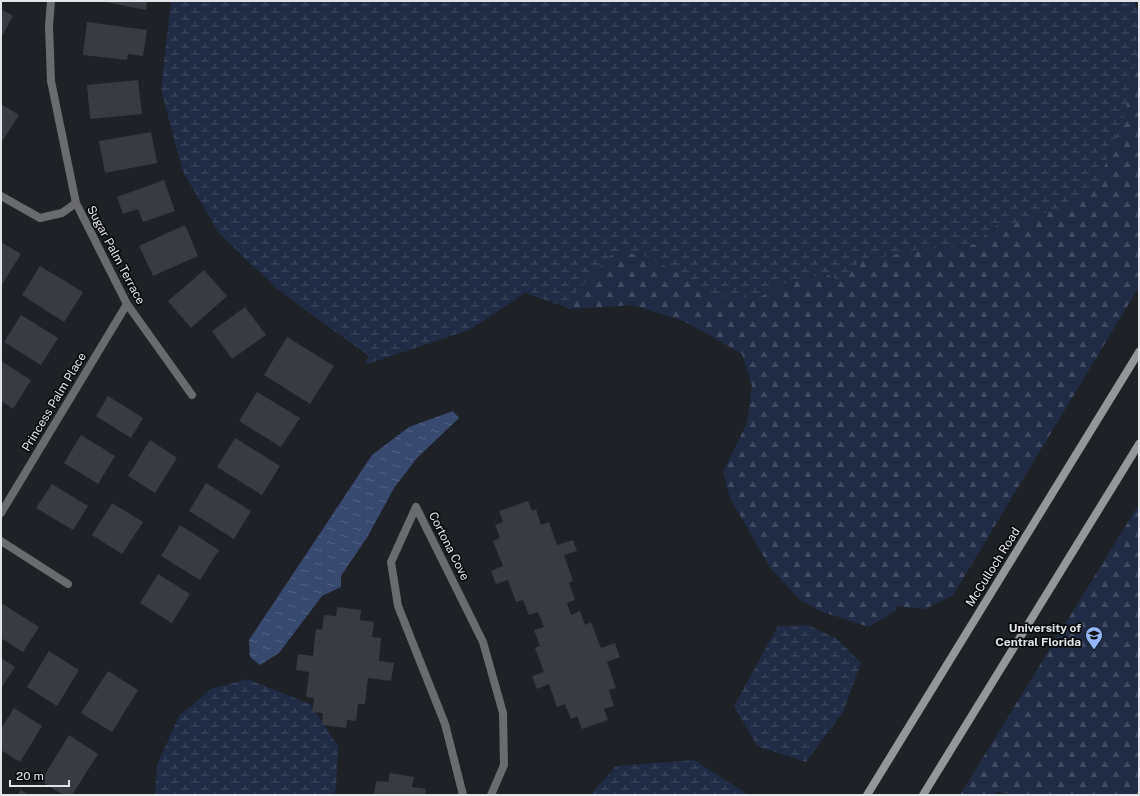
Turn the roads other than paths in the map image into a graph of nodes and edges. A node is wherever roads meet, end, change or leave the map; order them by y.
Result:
1 (51, 1) edge
2 (1, 196) edge
3 (76, 203) junction
4 (127, 304) junction
5 (1139, 352) edge
6 (192, 395) dead end
7 (1139, 444) edge
8 (1, 513) edge
9 (1, 541) edge
10 (68, 584) dead end
11 (463, 795) edge
12 (491, 795) edge
13 (867, 795) edge
14 (923, 795) edge

1 - 3 street, Sugar Palm Terrace
2 - 3 street, Sugar Palm Terrace
3 - 4 street, Sugar Palm Terrace
4 - 6 street, Sugar Palm Terrace
4 - 8 street, Princess Palm Place
5 - 13 main road, McCulloch Road
7 - 14 main road
9 - 10 street
11 - 12 street, Cortona Cove

